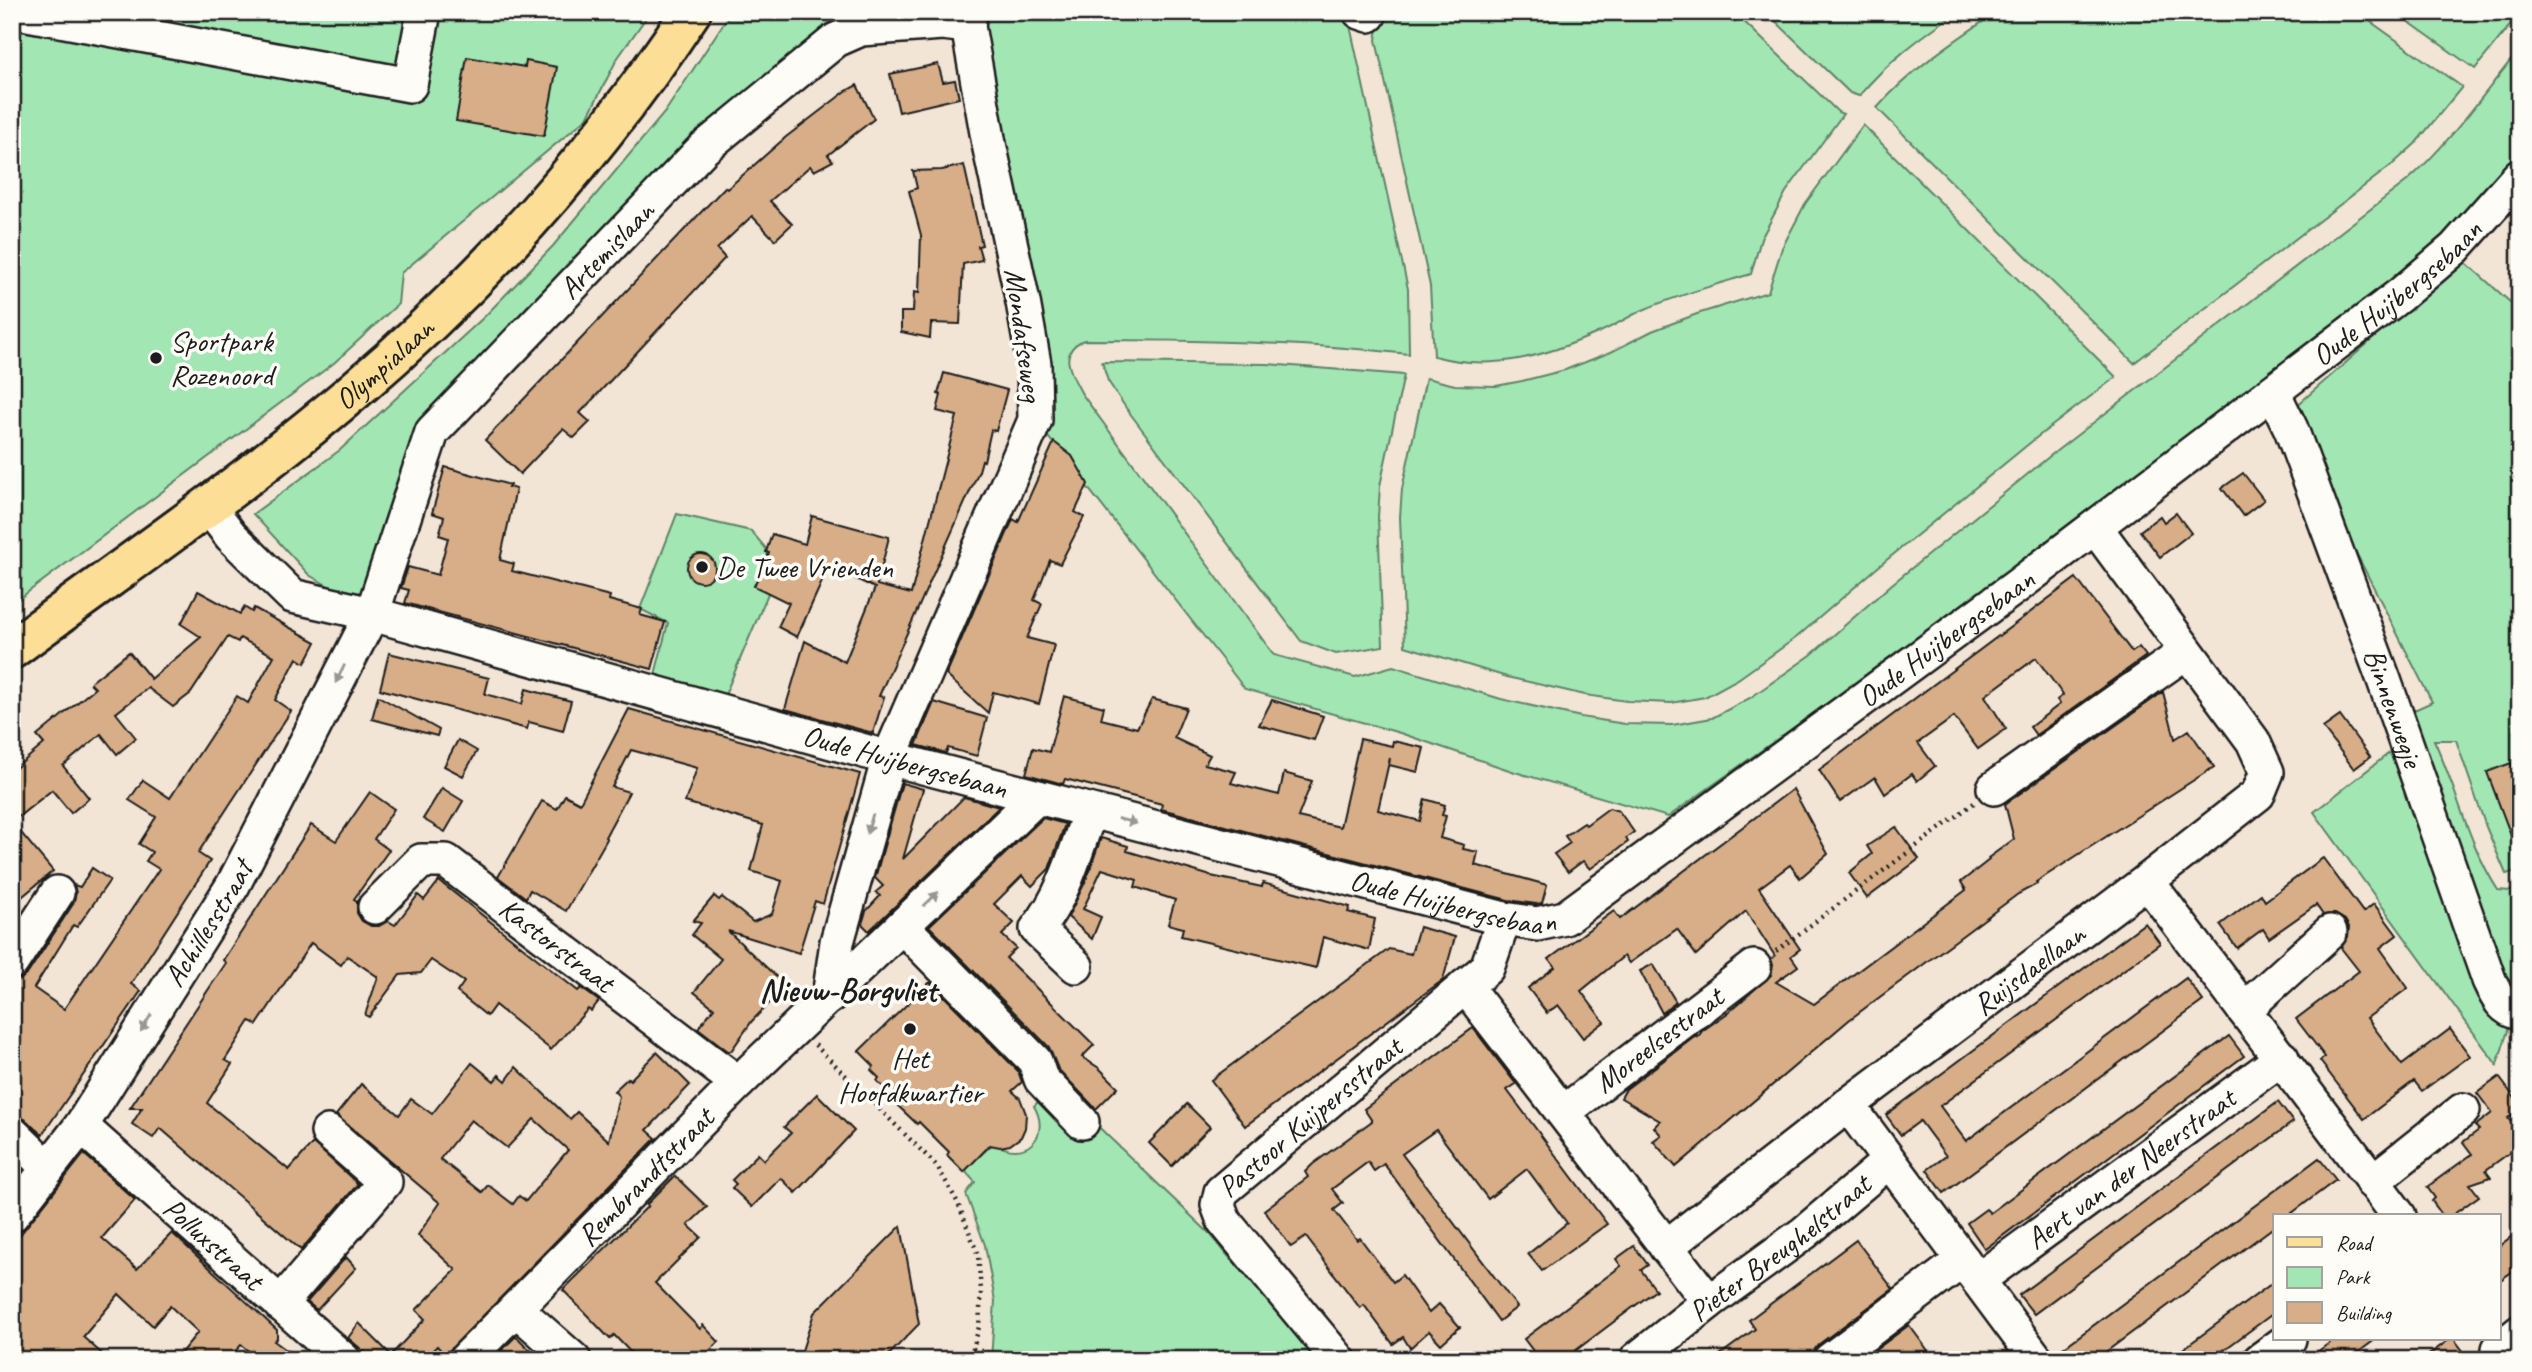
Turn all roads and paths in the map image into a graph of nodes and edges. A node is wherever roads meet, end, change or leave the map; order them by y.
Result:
1 (18, 12) edge
2 (424, 12) edge
3 (691, 12) edge
4 (969, 19) edge
5 (2520, 175) edge
6 (2273, 392) junction
7 (207, 505) junction
8 (2095, 527) junction
9 (372, 614) junction
10 (12, 649) edge
11 (2186, 652) junction
12 (889, 758) junction
13 (1994, 788) joint
14 (1037, 797) junction
15 (1090, 811) junction
16 (2147, 881) junction
17 (57, 893) dead end
18 (375, 907) dead end
19 (1504, 919) junction
20 (902, 926) junction
21 (2330, 932) dead end
22 (12, 962) edge
23 (1076, 966) dead end
24 (1754, 967) joint
25 (1465, 986) junction
26 (829, 997) junction
27 (2244, 1010) junction
28 (2520, 1013) edge
29 (797, 1027) junction
30 (2282, 1058) junction
31 (738, 1083) junction
32 (1848, 1105) junction
33 (2463, 1110) dead end
34 (1564, 1112) junction
35 (1082, 1122) dead end
36 (81, 1126) junction
37 (328, 1132) dead end
38 (12, 1133) edge
39 (1889, 1161) junction
40 (48, 1168) junction
41 (2372, 1182) junction
42 (2397, 1214) edge
43 (12, 1215) edge
44 (1665, 1247) junction
45 (1971, 1270) junction
46 (1709, 1302) junction
47 (280, 1304) junction
48 (516, 1309) junction
49 (2288, 1340) edge
50 (973, 1349) junction
51 (344, 1360) edge
52 (465, 1360) edge
53 (574, 1360) edge
54 (967, 1360) edge
55 (1015, 1360) edge
56 (1339, 1360) edge
57 (1636, 1360) edge
58 (1830, 1360) edge
59 (2037, 1360) edge
60 (2260, 1360) edge

1 - 2 street
3 - 7 main road, Olympialaan
4 - 9 street, Artemislaan
4 - 12 street, Mondafseweg
5 - 6 street, Oude Huijbergsebaan
6 - 8 street, Oude Huijbergsebaan
6 - 28 street, Binnenwegje
7 - 9 street, Oude Huijbergsebaan
7 - 10 main road, Olympialaan
8 - 11 street, Ruijsdaellaan
8 - 19 street, Oude Huijbergsebaan
9 - 12 street, Oude Huijbergsebaan
9 -> 36 street, Achillesstraat
11 - 13 street
11 - 16 street, Ruijsdaellaan
12 - 14 street, Oude Huijbergsebaan
12 -> 26 street
13 - 24 path
14 - 15 street, Oude Huijbergsebaan
20 -> 14 street, Rembrandtstraat
15 -> 19 street, Oude Huijbergsebaan
15 - 23 street
16 - 27 street
16 - 32 street, Ruijsdaellaan
17 - 22 street
18 - 31 street, Kastorstraat
19 - 25 street, Pastoor Kuijpersstraat
20 - 26 street, Rembrandtstraat
20 - 35 street
21 - 27 street
24 - 34 street, Moreelsestraat
25 - 34 street, Moreelsestraat
25 - 56 street, Pastoor Kuijpersstraat
26 - 29 street, Rembrandtstraat
27 - 30 street
29 - 31 street, Rembrandtstraat
29 - 50 path
30 - 41 street
30 - 45 street, Aert van der Neerstraat
31 - 48 street, Rembrandtstraat
32 - 39 street
32 - 44 street, Ruijsdaellaan
33 - 41 street
34 - 44 street, Moreelsestraat
36 - 40 street, Achillesstraat
36 - 47 street, Polluxstraat
37 - 47 street
38 - 40 street
39 - 45 street
39 - 46 street, Pieter Breughelstraat
40 - 43 street, Achillesstraat
41 - 42 street
44 - 46 street, Moreelsestraat
45 - 58 street, Aert van der Neerstraat
45 - 59 street
46 - 57 street, Pieter Breughelstraat
47 - 51 street, Polluxstraat
48 - 52 street, Rembrandtstraat
48 - 53 street
49 - 60 street
50 - 54 path
50 - 55 path

